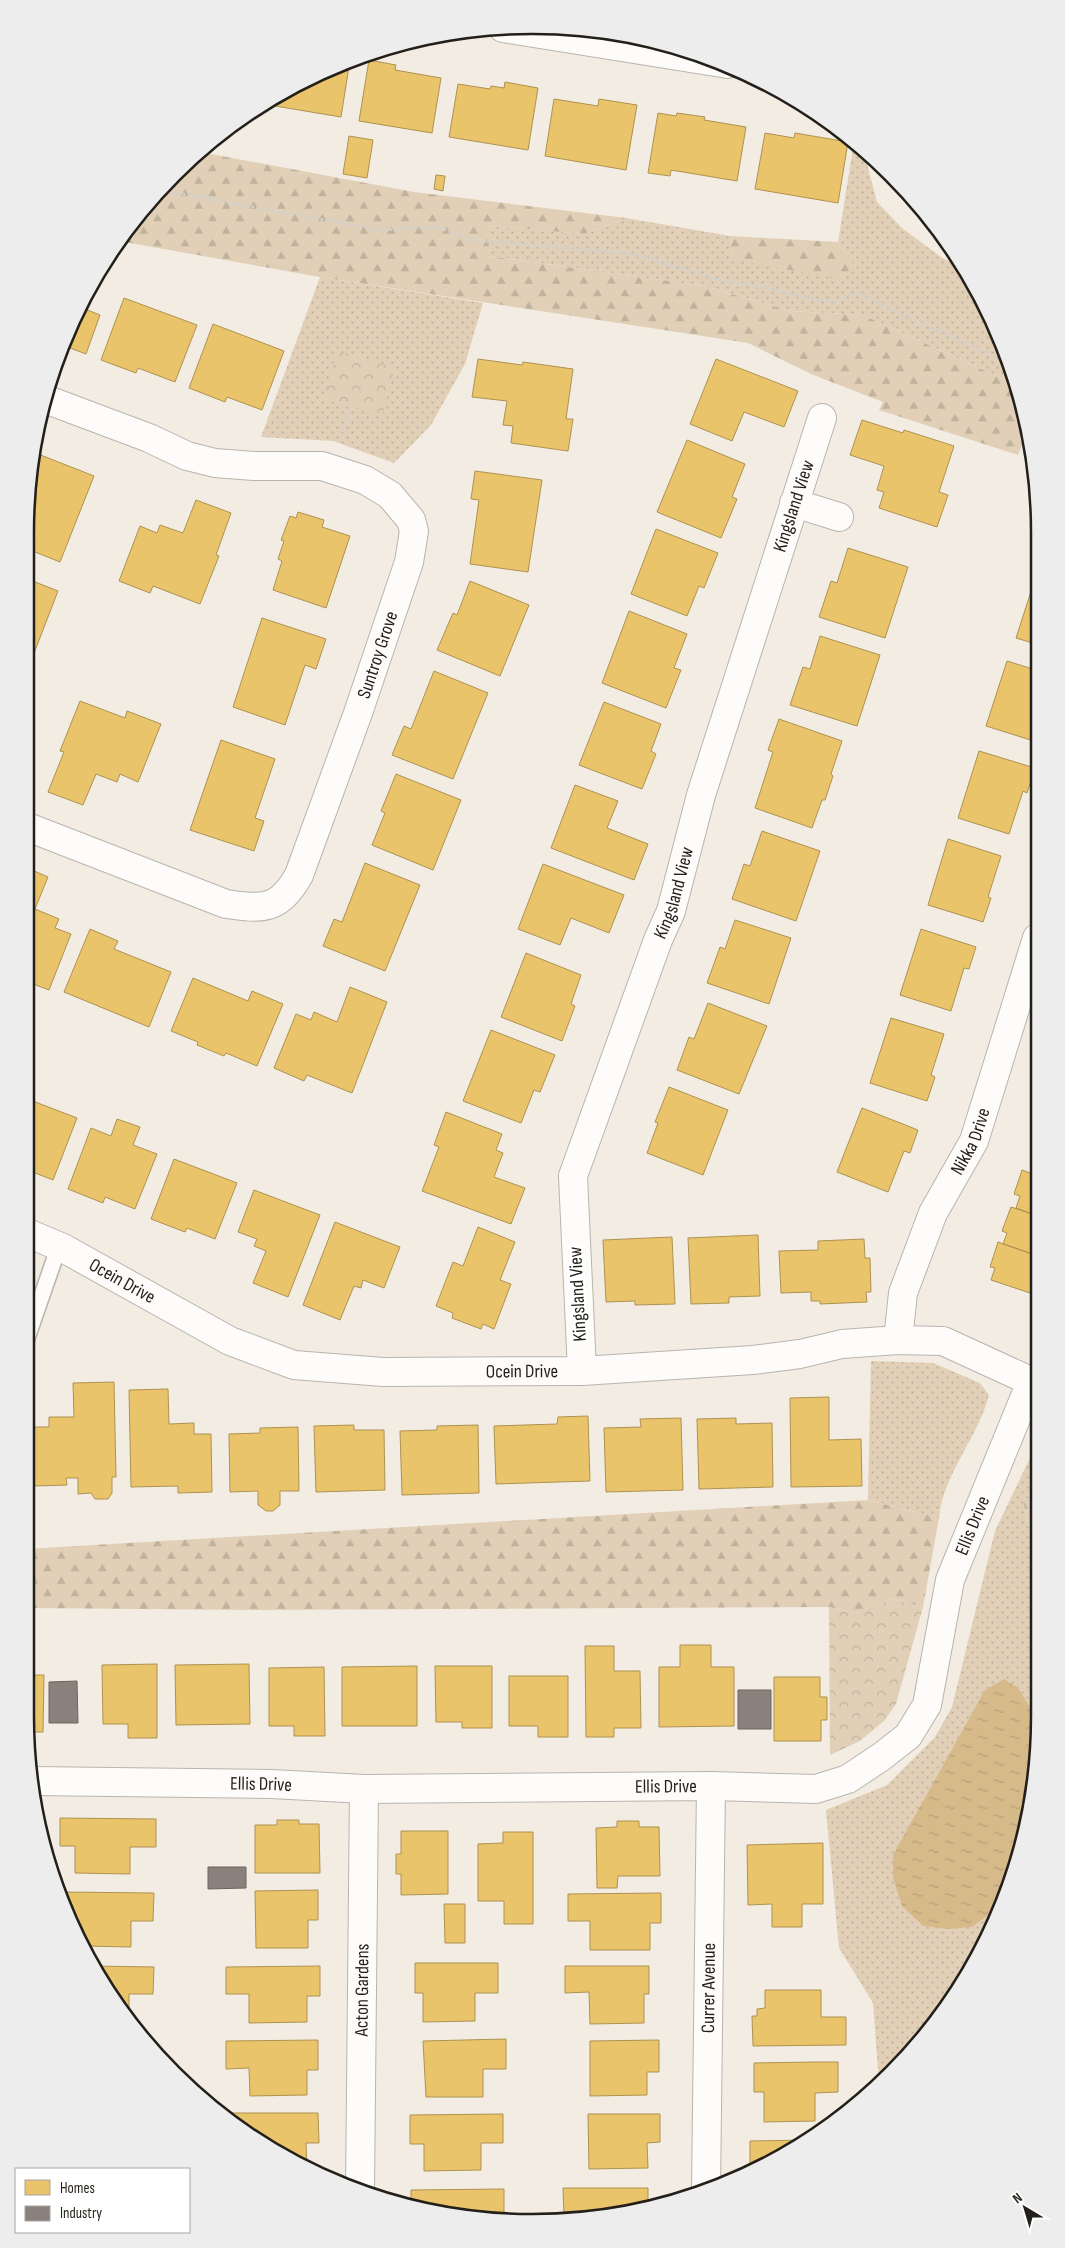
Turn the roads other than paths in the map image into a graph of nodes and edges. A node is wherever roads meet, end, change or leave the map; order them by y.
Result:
1 (542, 34) edge
2 (681, 56) edge
3 (51, 401) edge
4 (822, 418) dead end
5 (794, 504) junction
6 (839, 517) dead end
7 (34, 829) edge
8 (1031, 957) edge
9 (34, 1236) edge
10 (59, 1246) junction
11 (34, 1318) edge
12 (898, 1340) junction
13 (582, 1370) junction
14 (1031, 1382) edge
15 (1031, 1393) edge
16 (38, 1781) edge
17 (711, 1786) junction
18 (364, 1789) junction
19 (360, 2183) edge
20 (706, 2183) edge

1 - 2 street
3 - 7 street, Suntroy Grove
4 - 5 street, Kingsland View
5 - 6 street
5 - 13 street, Kingsland View
8 - 12 street, Nikka Drive
9 - 10 street, Ocein Drive
10 - 11 lane
10 - 13 street, Ocein Drive
12 - 13 street, Ocein Drive
12 - 14 street, Ocein Drive
15 - 17 street, Ellis Drive
16 - 18 street, Ellis Drive
17 - 18 street, Ellis Drive
17 - 20 street, Currer Avenue
18 - 19 street, Acton Gardens

